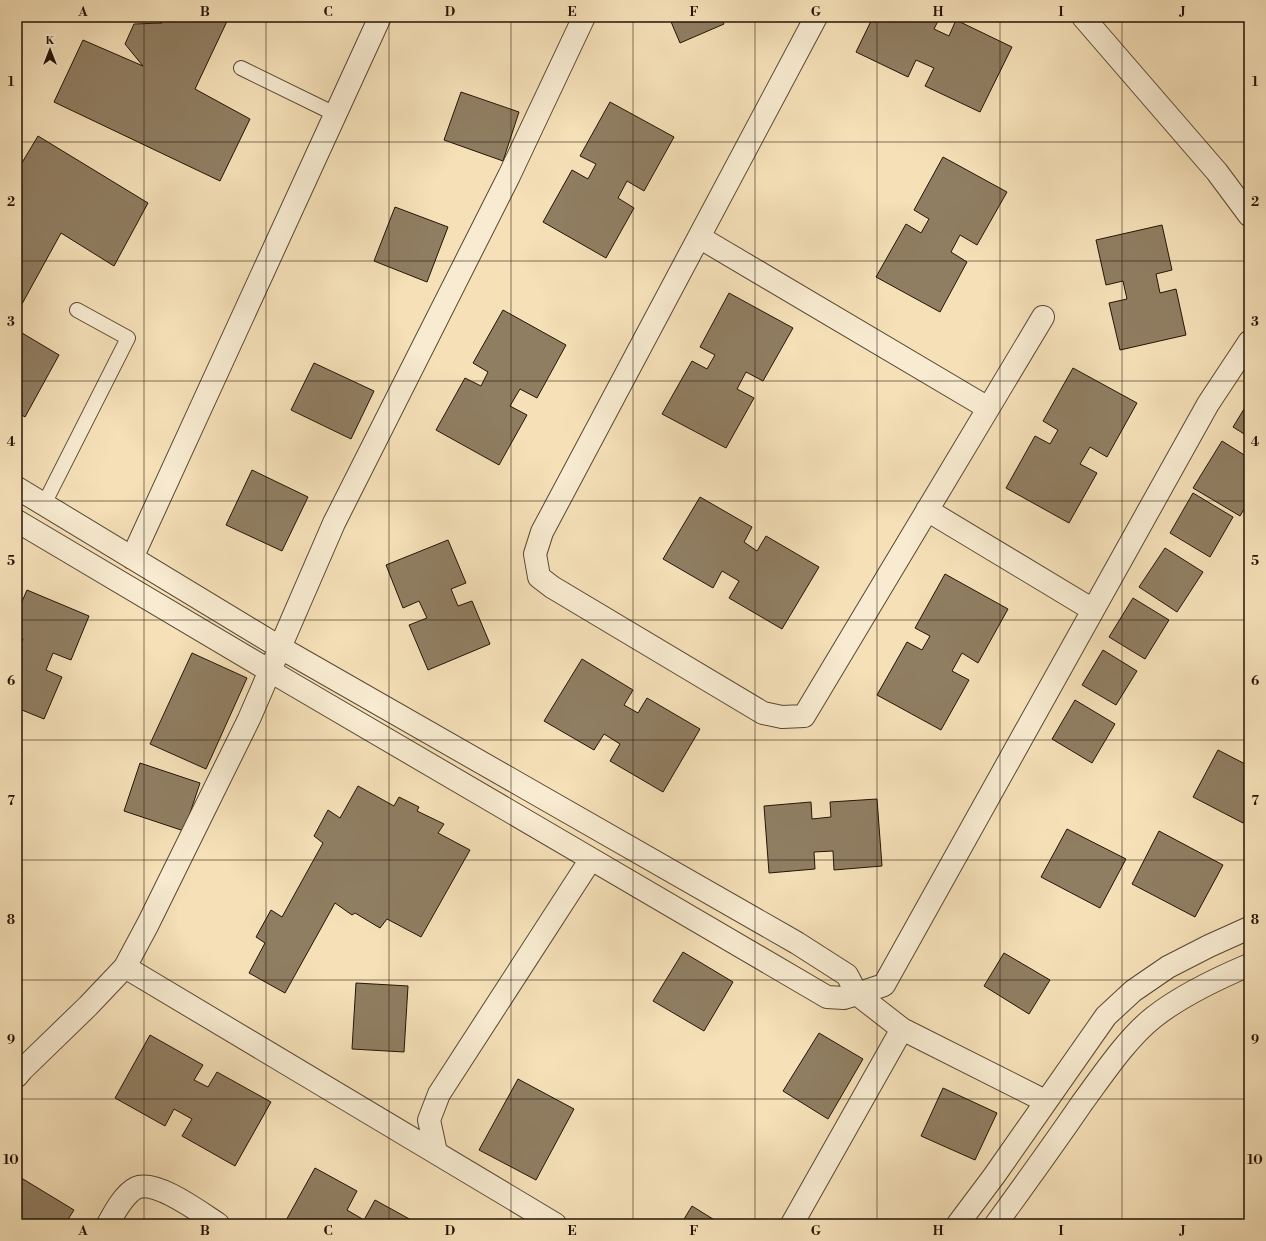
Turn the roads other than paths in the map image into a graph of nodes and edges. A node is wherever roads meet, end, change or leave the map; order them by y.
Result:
1 (380, 17) edge
2 (584, 17) edge
3 (816, 17) edge
4 (1083, 17) edge
5 (241, 68) dead end
6 (335, 114) junction
7 (1249, 215) edge
8 (699, 237) junction
9 (77, 310) dead end
10 (1043, 317) dead end
11 (1249, 342) edge
12 (988, 408) junction
13 (17, 488) edge
14 (44, 504) junction
15 (927, 510) junction
16 (17, 521) edge
17 (132, 558) junction
18 (1093, 610) junction
19 (281, 648) junction
20 (270, 671) junction
21 (591, 859) junction
22 (1249, 928) edge
23 (1249, 965) edge
24 (125, 967) junction
25 (857, 994) junction
26 (902, 1029) junction
27 (17, 1076) edge
28 (1045, 1102) junction
29 (436, 1152) junction
30 (108, 1224) edge
31 (218, 1224) edge
32 (555, 1224) edge
33 (792, 1224) edge
34 (958, 1224) edge
35 (996, 1224) edge

1 - 6 street
2 - 19 street
3 - 8 street
4 - 7 street
5 - 6 lane
6 - 17 street
8 - 12 street
8 - 15 street
9 - 14 lane
10 - 12 street
11 - 18 street
12 - 15 street
13 - 14 street
14 - 17 street
15 - 18 street
16 - 20 street
17 - 19 street
18 - 25 street
19 - 20 street
19 - 25 street
20 - 21 street
20 - 24 street
21 - 25 street
21 - 29 street
22 - 28 street
23 - 35 street
24 - 27 street
24 - 29 street
25 - 26 street
26 - 28 street
26 - 33 street
28 - 34 street
29 - 32 street
30 - 31 street

